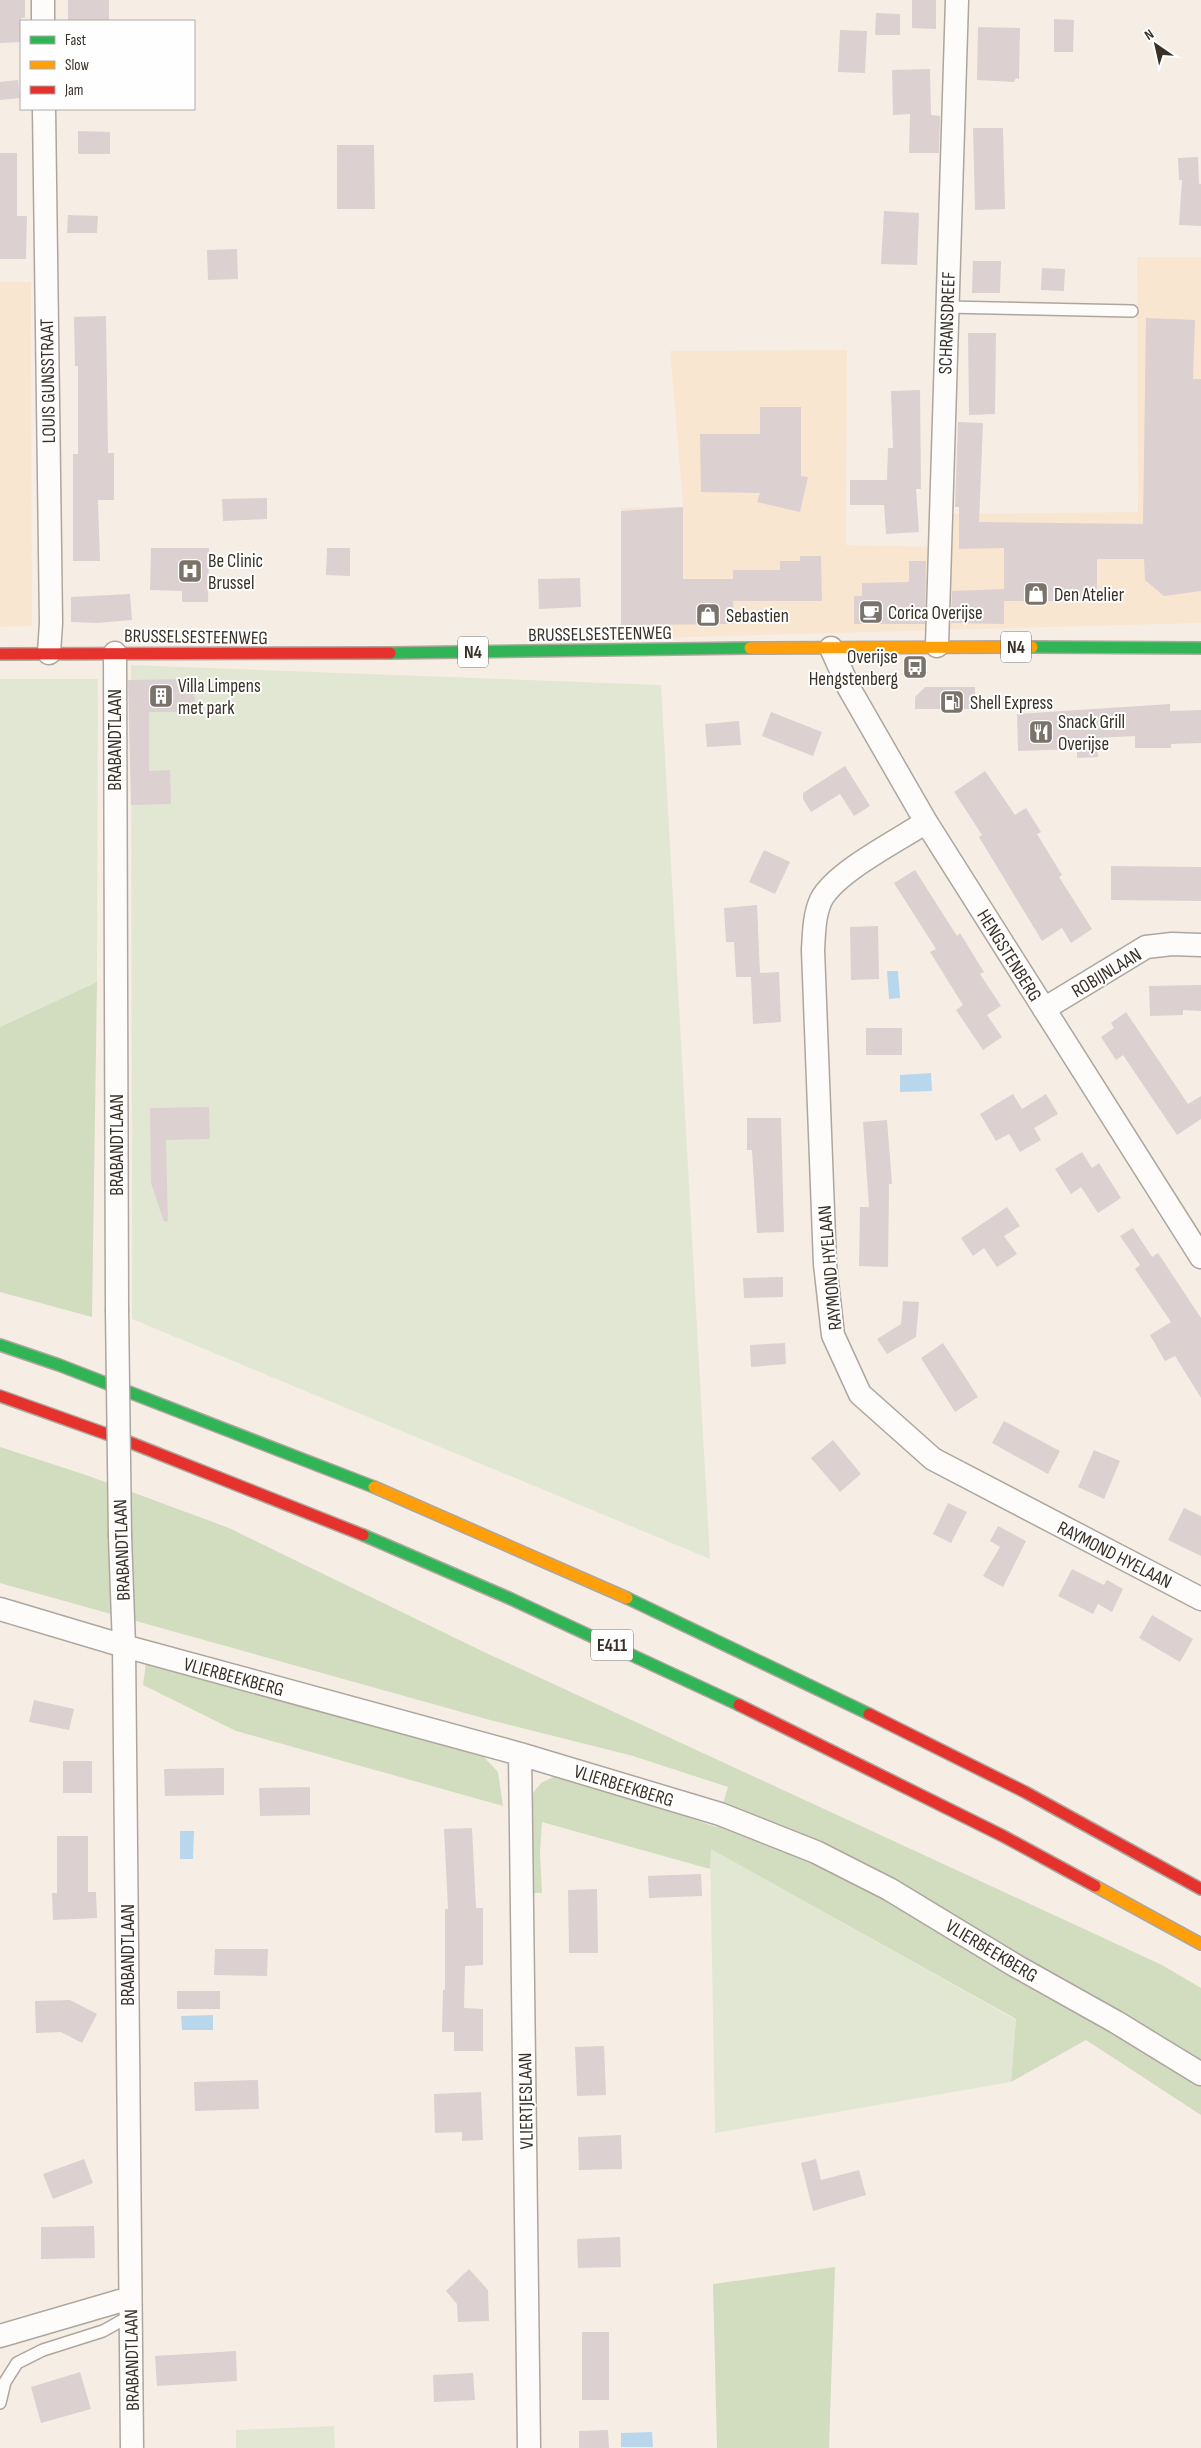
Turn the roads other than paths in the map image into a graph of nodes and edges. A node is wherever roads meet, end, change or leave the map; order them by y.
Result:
1 (43, 0) edge
2 (956, 0) edge
3 (43, 20) edge
4 (44, 110) edge
5 (946, 307) junction
6 (1132, 311) dead end
7 (937, 646) junction
8 (831, 648) junction
9 (1201, 648) edge
10 (49, 653) junction
11 (115, 653) junction
12 (0, 654) edge
13 (926, 822) junction
14 (1201, 945) edge
15 (1044, 1009) junction
16 (1201, 1257) edge
17 (0, 1346) edge
18 (0, 1396) edge
19 (1201, 1599) edge
20 (0, 1608) edge
21 (124, 1646) junction
22 (520, 1754) junction
23 (1201, 1890) edge
24 (1201, 1944) edge
25 (1201, 2074) edge
26 (130, 2307) junction
27 (0, 2336) edge
28 (0, 2402) edge
29 (132, 2448) edge
30 (529, 2448) edge

1 - 3 street
2 - 5 street, SCHRANSDREEF
4 - 10 street, LOUIS GUNSSTRAAT
5 - 6 lane
5 - 7 street, SCHRANSDREEF
7 - 8 main road, BRUSSELSESTEENWEG / N4
7 - 9 main road, BRUSSELSESTEENWEG / N4
8 - 11 main road, BRUSSELSESTEENWEG / N4
8 - 13 street, HENGSTENBERG
10 - 11 main road, BRUSSELSESTEENWEG / N4
10 - 12 main road, BRUSSELSESTEENWEG / N4
11 - 21 street, BRABANDTLAAN, bridge
13 - 15 street, HENGSTENBERG
13 - 19 street, RAYMOND HYELAAN
14 - 15 street, ROBIJNLAAN
15 - 16 street, HENGSTENBERG
17 - 23 main road, E411
18 - 24 main road, E411
20 - 21 street, VLIERBEEKBERG
21 - 22 street, VLIERBEEKBERG
21 - 26 street, BRABANDTLAAN
22 - 25 street, VLIERBEEKBERG
22 - 30 street, VLIERTJESLAAN
26 - 27 street
26 - 28 lane
26 - 29 street, BRABANDTLAAN

